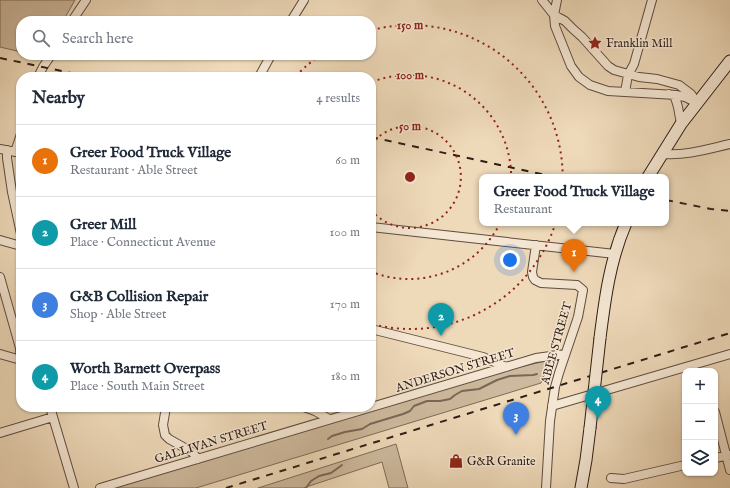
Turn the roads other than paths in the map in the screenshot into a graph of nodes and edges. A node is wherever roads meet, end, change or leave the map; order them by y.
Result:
1 (86, 0) edge
2 (304, 0) edge
3 (542, 0) edge
4 (557, 0) edge
5 (652, 0) edge
6 (554, 15) junction
7 (75, 16) edge
8 (294, 16) edge
9 (48, 60) edge
10 (269, 60) edge
11 (730, 61) edge
12 (40, 72) edge
13 (262, 72) edge
14 (628, 74) junction
15 (625, 92) junction
16 (669, 94) junction
17 (697, 103) junction
18 (681, 124) junction
19 (730, 144) edge
20 (3, 149) edge
21 (16, 152) edge
22 (663, 154) junction
23 (650, 174) edge
24 (16, 211) edge
25 (625, 226) edge
26 (376, 228) edge
27 (0, 242) edge
28 (16, 244) edge
29 (536, 245) junction
30 (615, 254) junction
31 (0, 277) edge
32 (16, 330) edge
33 (376, 330) edge
34 (0, 354) edge
35 (565, 354) junction
36 (730, 354) edge
37 (16, 359) edge
38 (702, 362) junction
39 (506, 367) junction
40 (703, 368) edge
41 (376, 405) edge
42 (552, 406) junction
43 (52, 412) edge
44 (165, 412) edge
45 (317, 412) edge
46 (353, 412) edge
47 (53, 417) junction
48 (329, 419) junction
49 (718, 422) edge
50 (0, 433) edge
51 (728, 455) edge
52 (718, 457) edge
53 (198, 459) junction
54 (682, 466) edge
55 (730, 470) edge
56 (611, 478) dead end
57 (74, 488) edge
58 (100, 488) edge
59 (546, 488) edge
60 (580, 488) edge

1 - 7 street
2 - 8 street
3 - 6 street
4 - 6 street
5 - 14 street
6 - 14 street
6 - 15 street
9 - 12 street
10 - 13 street
11 - 17 main road
14 - 15 street
14 - 17 street
15 - 16 street
16 - 17 street
16 - 18 street
17 - 18 main road
18 - 22 main road
19 - 22 street
20 - 21 street
20 - 24 street
22 - 23 main road
25 - 30 main road
26 - 29 street
27 - 28 street
29 - 30 street
29 - 35 street, ABLE STREET
30 - 60 main road, bridge
31 - 32 street
33 - 39 street
34 - 37 street
35 - 39 street, ANDERSON STREET
35 - 42 street, ABLE STREET
36 - 38 street
38 - 40 street
38 - 42 street
39 - 41 street, ANDERSON STREET
42 - 59 street, ABLE STREET
43 - 47 street
44 - 53 street
45 - 48 street
46 - 48 street, ANDERSON STREET
47 - 50 street
47 - 57 street
48 - 53 street, GALLIVAN STREET
49 - 51 street
51 - 52 street
51 - 55 street
53 - 58 street, GALLIVAN STREET
54 - 56 street

